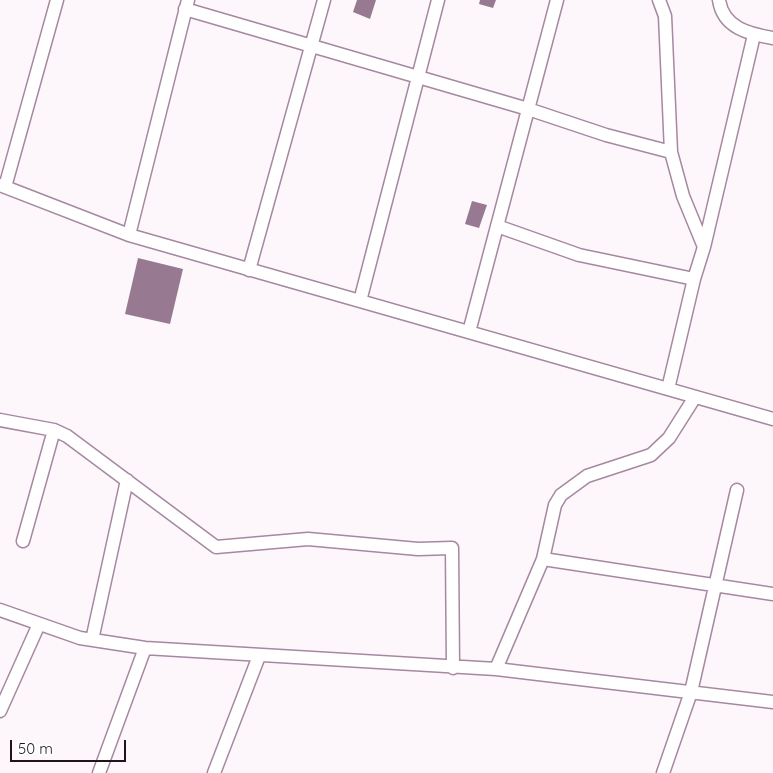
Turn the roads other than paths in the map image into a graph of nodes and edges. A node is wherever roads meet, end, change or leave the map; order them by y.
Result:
1 (57, 0) edge
2 (324, 0) edge
3 (438, 0) edge
4 (557, 0) edge
5 (659, 0) edge
6 (719, 0) edge
7 (186, 4) edge
8 (754, 35) junction
9 (773, 38) edge
10 (311, 45) junction
11 (418, 77) junction
12 (528, 109) junction
13 (671, 152) junction
14 (3, 186) edge
15 (497, 226) junction
16 (129, 235) junction
17 (704, 247) junction
18 (249, 270) junction
19 (694, 279) junction
20 (360, 301) junction
21 (469, 332) junction
22 (668, 389) junction
23 (695, 397) junction
24 (773, 419) edge
25 (0, 420) edge
26 (54, 430) junction
27 (126, 480) junction
28 (737, 490) dead end
29 (23, 541) dead end
30 (543, 559) junction
31 (715, 585) junction
32 (773, 594) edge
33 (0, 610) edge
34 (39, 624) junction
35 (92, 640) junction
36 (145, 648) junction
37 (259, 656) junction
38 (453, 668) junction
39 (496, 669) junction
40 (691, 692) junction
41 (773, 702) edge
42 (0, 711) edge
43 (99, 773) edge
44 (214, 773) edge
45 (663, 773) edge

1 - 14 street
2 - 10 street
3 - 11 street
4 - 12 street
5 - 13 street
6 - 8 street
7 - 10 street
7 - 16 street
8 - 9 street
8 - 17 street
10 - 11 street
10 - 18 street
11 - 12 street
11 - 20 street
12 - 13 street
12 - 15 street
13 - 17 street
14 - 16 street
15 - 19 street
15 - 21 street
16 - 18 street
17 - 19 street
18 - 20 street
19 - 22 street
20 - 21 street
21 - 22 street
22 - 23 street
23 - 24 street
23 - 30 street
25 - 26 street
26 - 27 street
26 - 29 street
27 - 35 street
27 - 38 street
28 - 31 street
30 - 31 street
30 - 39 street
31 - 32 street
31 - 40 street
33 - 34 street
34 - 35 street
34 - 42 street
35 - 36 street
36 - 37 street
36 - 43 street
37 - 38 street
37 - 44 street
38 - 39 street
39 - 40 street
40 - 41 street
40 - 45 street

